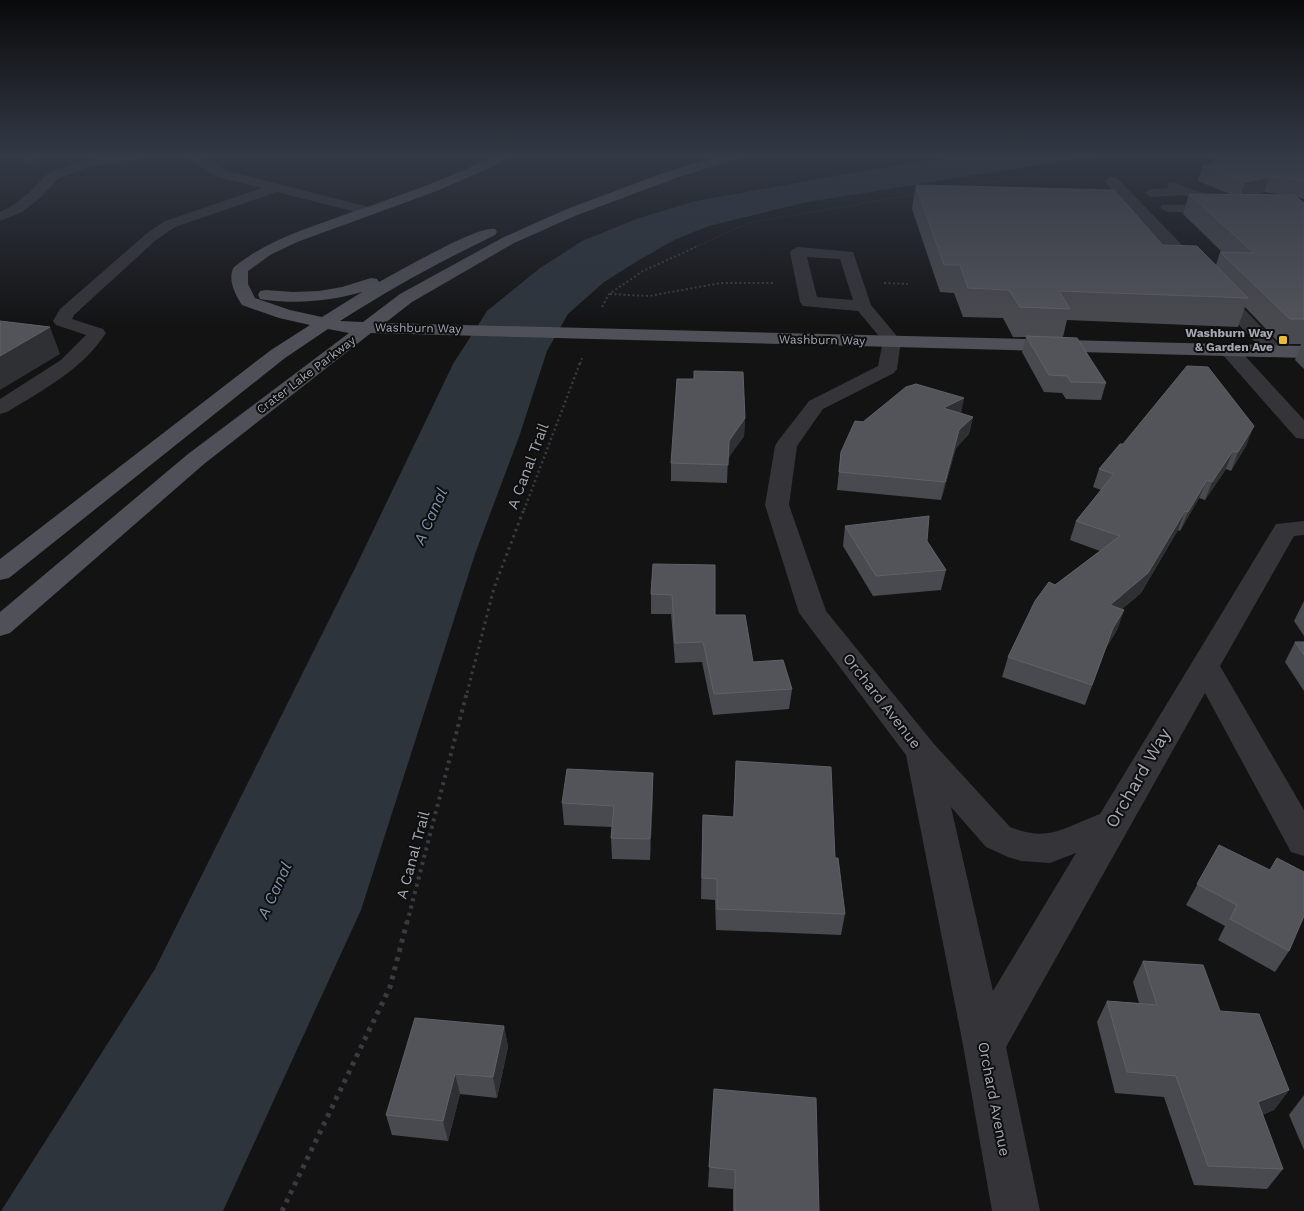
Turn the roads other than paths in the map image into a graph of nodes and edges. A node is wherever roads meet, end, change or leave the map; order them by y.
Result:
1 (12, 212) edge
2 (207, 212) edge
3 (367, 212) edge
4 (535, 212) edge
5 (573, 212) edge
6 (1141, 212) edge
7 (0, 217) edge
8 (464, 244) junction
9 (243, 290) junction
10 (863, 306) junction
11 (333, 325) junction
12 (368, 327) junction
13 (892, 341) junction
14 (1229, 350) junction
15 (1274, 351) junction
16 (1304, 352) edge
17 (0, 408) edge
18 (1304, 433) edge
19 (1304, 528) edge
20 (0, 572) edge
21 (0, 627) edge
22 (1205, 665) junction
23 (922, 752) junction
24 (1112, 824) junction
25 (1304, 842) edge
26 (984, 1045) junction
27 (1016, 1211) edge

1 - 7 street
2 - 17 street
3 - 9 main road
4 - 8 main road, Crater Lake Parkway
5 - 12 main road, Crater Lake Parkway
6 - 15 street
8 - 9 main road
8 - 11 main road, Crater Lake Parkway
9 - 11 main road, Washburn Way
10 - 10 street
10 - 13 street
11 - 12 main road, Washburn Way
11 - 20 main road, Crater Lake Parkway
12 - 13 main road, Washburn Way
12 - 21 main road, Crater Lake Parkway
13 - 14 main road, Washburn Way
13 - 23 street, Orchard Avenue
14 - 15 main road, Washburn Way
14 - 18 street
15 - 16 main road, Washburn Way
19 - 22 street, Orchard Way
22 - 24 street, Orchard Way
22 - 25 street
23 - 24 street
23 - 26 street, Orchard Avenue
24 - 26 street, Orchard Way
26 - 27 street, Orchard Avenue

